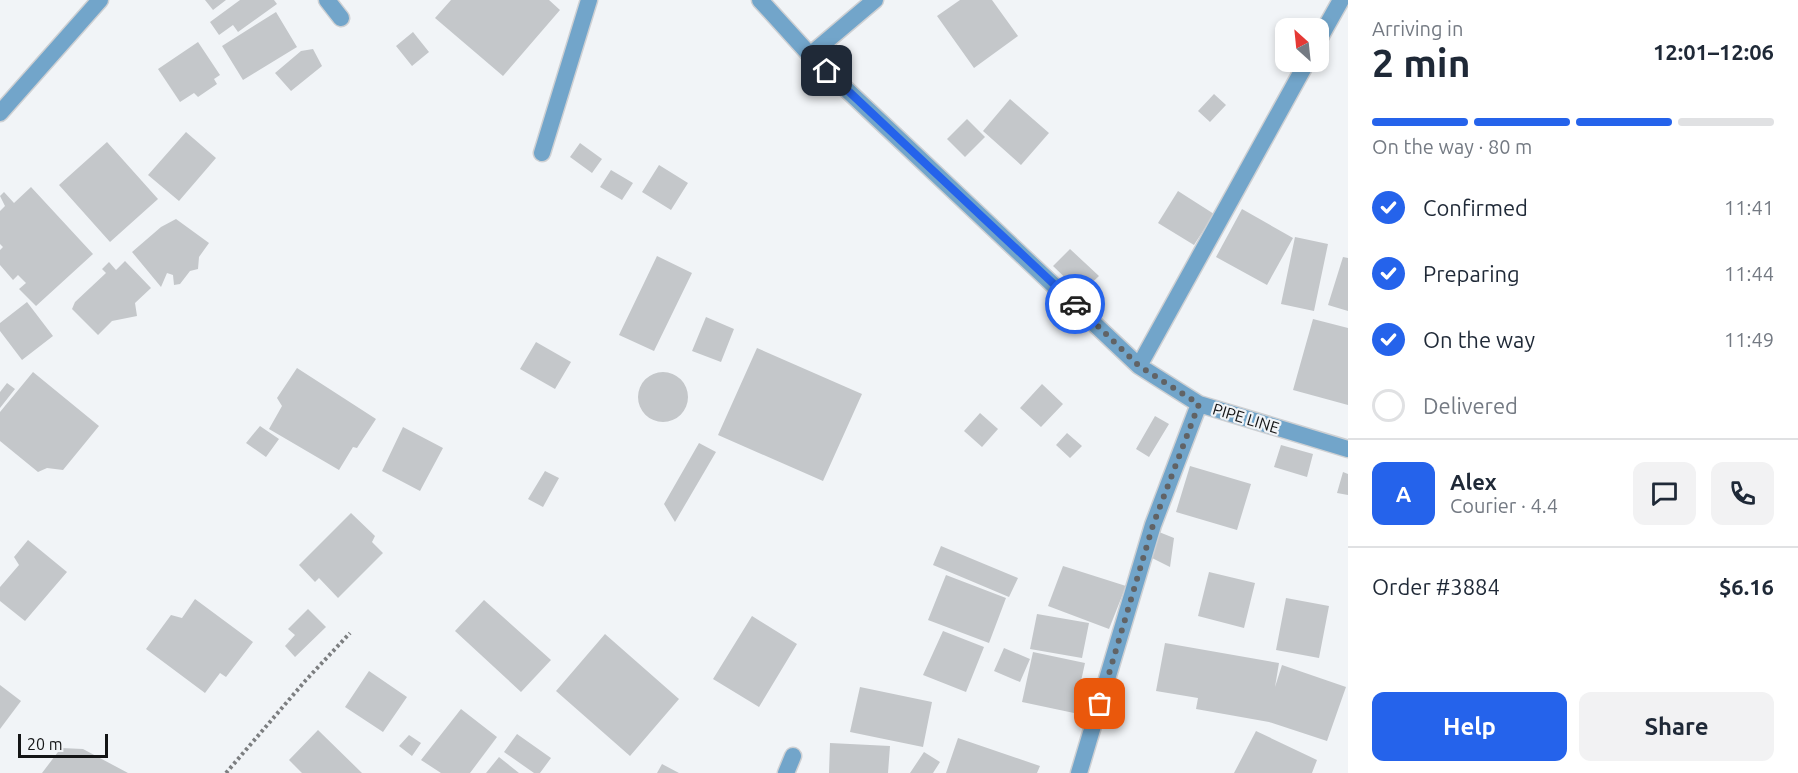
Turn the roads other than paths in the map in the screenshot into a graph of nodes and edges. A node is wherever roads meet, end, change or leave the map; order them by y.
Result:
1 (100, 0) edge
2 (327, 0) edge
3 (589, 0) edge
4 (760, 0) edge
5 (875, 0) edge
6 (1341, 0) edge
7 (341, 18) dead end
8 (1329, 21) edge
9 (810, 55) junction
10 (1301, 72) edge
11 (0, 113) edge
12 (542, 153) dead end
13 (1139, 366) junction
14 (1199, 404) junction
15 (1348, 449) edge
16 (793, 756) dead end
17 (786, 773) edge
18 (1079, 773) edge

1 - 11 street
2 - 7 street
3 - 12 street
4 - 9 street, PIPE LINE
5 - 9 street
6 - 8 street
9 - 13 street, PIPE LINE
10 - 13 street
13 - 14 street, PIPE LINE
14 - 15 street, PIPE LINE
14 - 18 street
16 - 17 street

